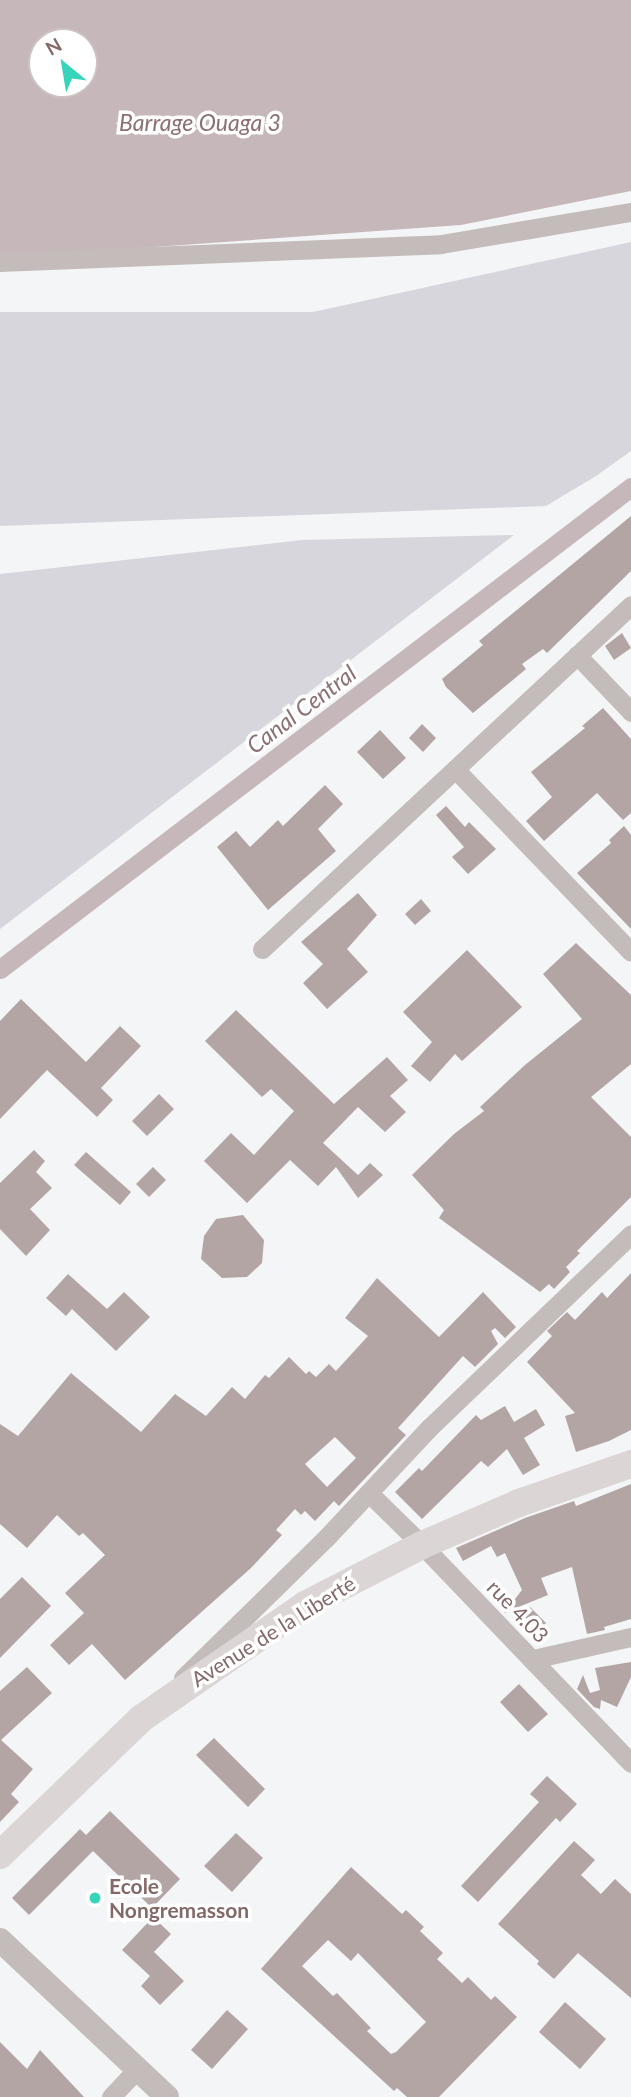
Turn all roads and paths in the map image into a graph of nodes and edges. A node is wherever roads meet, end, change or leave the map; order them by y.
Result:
1 (631, 212) edge
2 (0, 262) edge
3 (631, 605) edge
4 (577, 654) junction
5 (631, 712) edge
6 (456, 770) junction
7 (262, 948) dead end
8 (631, 952) edge
9 (631, 1234) edge
10 (631, 1464) edge
11 (369, 1493) junction
12 (422, 1545) junction
13 (631, 1637) edge
14 (533, 1659) junction
15 (142, 1718) junction
16 (631, 1763) edge
17 (0, 1855) edge
18 (0, 1940) edge
19 (137, 2069) junction
20 (111, 2097) edge
21 (167, 2097) edge

1 - 2 street
3 - 4 street
4 - 5 street
4 - 6 street
6 - 7 street
6 - 8 street
9 - 11 street
10 - 12 main road, Avenue de la Liberté
11 - 12 street, rue 4.03
11 - 15 street
12 - 14 street, rue 4.03
12 - 15 main road, Avenue de la Liberté
13 - 14 street
14 - 16 street, rue 4.03
15 - 17 main road, Avenue de la Liberté
18 - 19 street
19 - 20 street
19 - 21 street

